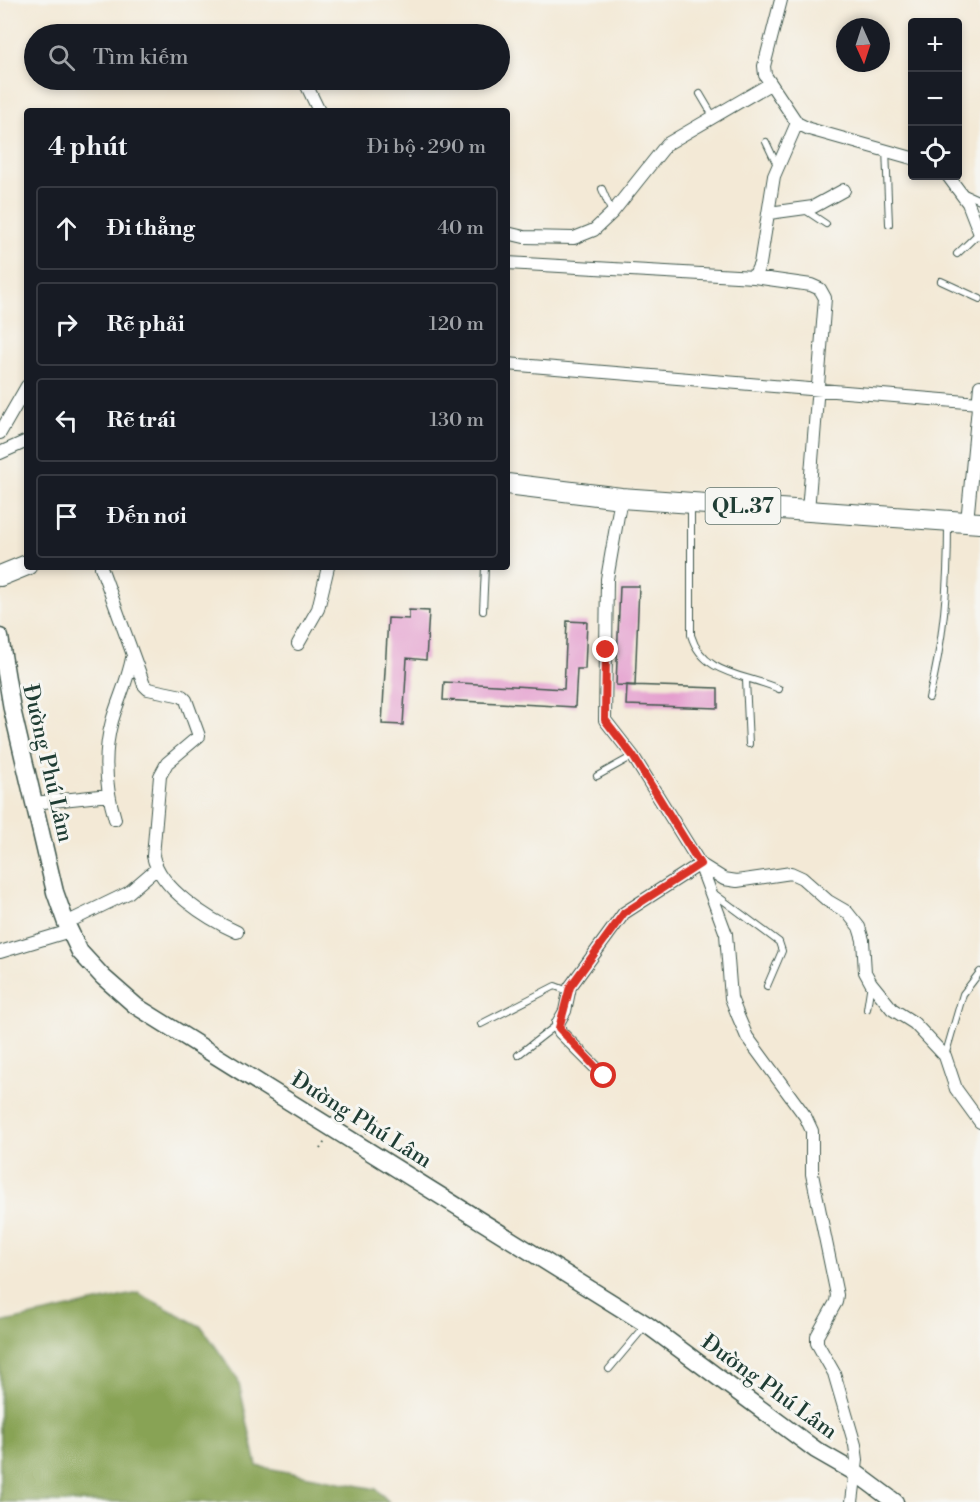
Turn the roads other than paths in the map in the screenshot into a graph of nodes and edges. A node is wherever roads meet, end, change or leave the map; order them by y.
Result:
1 (781, 0) edge
2 (770, 84) junction
3 (309, 90) edge
4 (700, 94) dead end
5 (318, 108) edge
6 (713, 116) junction
7 (797, 123) junction
8 (766, 142) dead end
9 (886, 148) junction
10 (908, 156) edge
11 (777, 165) junction
12 (952, 180) edge
13 (602, 189) dead end
14 (843, 190) dead end
15 (962, 192) junction
16 (980, 200) edge
17 (804, 209) junction
18 (612, 213) junction
19 (770, 213) junction
20 (826, 224) dead end
21 (889, 224) dead end
22 (510, 234) edge
23 (980, 234) edge
24 (957, 254) dead end
25 (510, 263) edge
26 (754, 277) junction
27 (941, 281) dead end
28 (980, 299) edge
29 (510, 364) edge
30 (980, 386) edge
31 (816, 388) junction
32 (24, 391) edge
33 (979, 403) edge
34 (0, 433) edge
35 (24, 442) edge
36 (0, 453) edge
37 (510, 484) edge
38 (621, 498) junction
39 (691, 502) junction
40 (808, 511) junction
41 (965, 522) edge
42 (24, 566) edge
43 (102, 570) edge
44 (327, 570) edge
45 (485, 570) edge
46 (0, 576) edge
47 (483, 611) dead end
48 (0, 637) edge
49 (298, 644) dead end
50 (133, 657) junction
51 (746, 680) junction
52 (779, 689) dead end
53 (929, 698) dead end
54 (749, 744) dead end
55 (633, 756) junction
56 (597, 776) dead end
57 (109, 795) junction
58 (34, 804) junction
59 (115, 819) dead end
60 (700, 864) junction
61 (156, 869) junction
62 (709, 890) junction
63 (68, 927) junction
64 (237, 932) dead end
65 (0, 952) edge
66 (980, 972) edge
67 (871, 983) junction
68 (767, 986) dead end
69 (568, 992) junction
70 (867, 1009) dead end
71 (558, 1023) junction
72 (482, 1024) dead end
73 (518, 1055) dead end
74 (945, 1056) junction
75 (604, 1076) dead end
76 (980, 1122) edge
77 (646, 1324) junction
78 (609, 1369) dead end
79 (856, 1473) junction
80 (852, 1502) edge
81 (895, 1502) edge

1 - 2 street
2 - 6 street
2 - 7 street
3 - 5 street
4 - 6 lane
6 - 18 street
7 - 9 street
7 - 11 street
8 - 11 lane
9 - 10 street
9 - 21 lane
11 - 19 street
12 - 15 street
13 - 18 lane
14 - 17 street
15 - 16 lane
15 - 23 street
17 - 19 street
17 - 20 lane
18 - 22 street
19 - 26 street
23 - 24 lane
25 - 26 street
26 - 31 street
27 - 28 lane
29 - 31 street
30 - 33 street
31 - 33 street
31 - 40 street
32 - 34 street
33 - 41 street
35 - 36 street
37 - 38 highway, QL.37
38 - 39 highway, QL.37
38 - 55 street
39 - 40 highway, QL.37
39 - 51 lane
40 - 41 highway, QL.37
41 - 53 lane
42 - 46 highway
43 - 50 street
44 - 49 street
45 - 47 lane
48 - 58 main road, Đường Phú Lâm
50 - 57 street
50 - 61 street
51 - 52 lane
51 - 54 lane
55 - 56 lane
55 - 60 street
57 - 58 street
57 - 59 street
58 - 63 main road, Đường Phú Lâm
60 - 62 street
60 - 67 street
60 - 69 street
61 - 63 street
61 - 64 street
62 - 68 lane
62 - 79 street
63 - 65 street
63 - 77 main road, Đường Phú Lâm
66 - 74 lane
67 - 70 lane
67 - 74 street
69 - 71 street
69 - 72 lane
71 - 73 lane
71 - 75 street
74 - 76 street
77 - 78 lane
77 - 79 main road, Đường Phú Lâm
79 - 80 street
79 - 81 main road, Đường Phú Lâm

